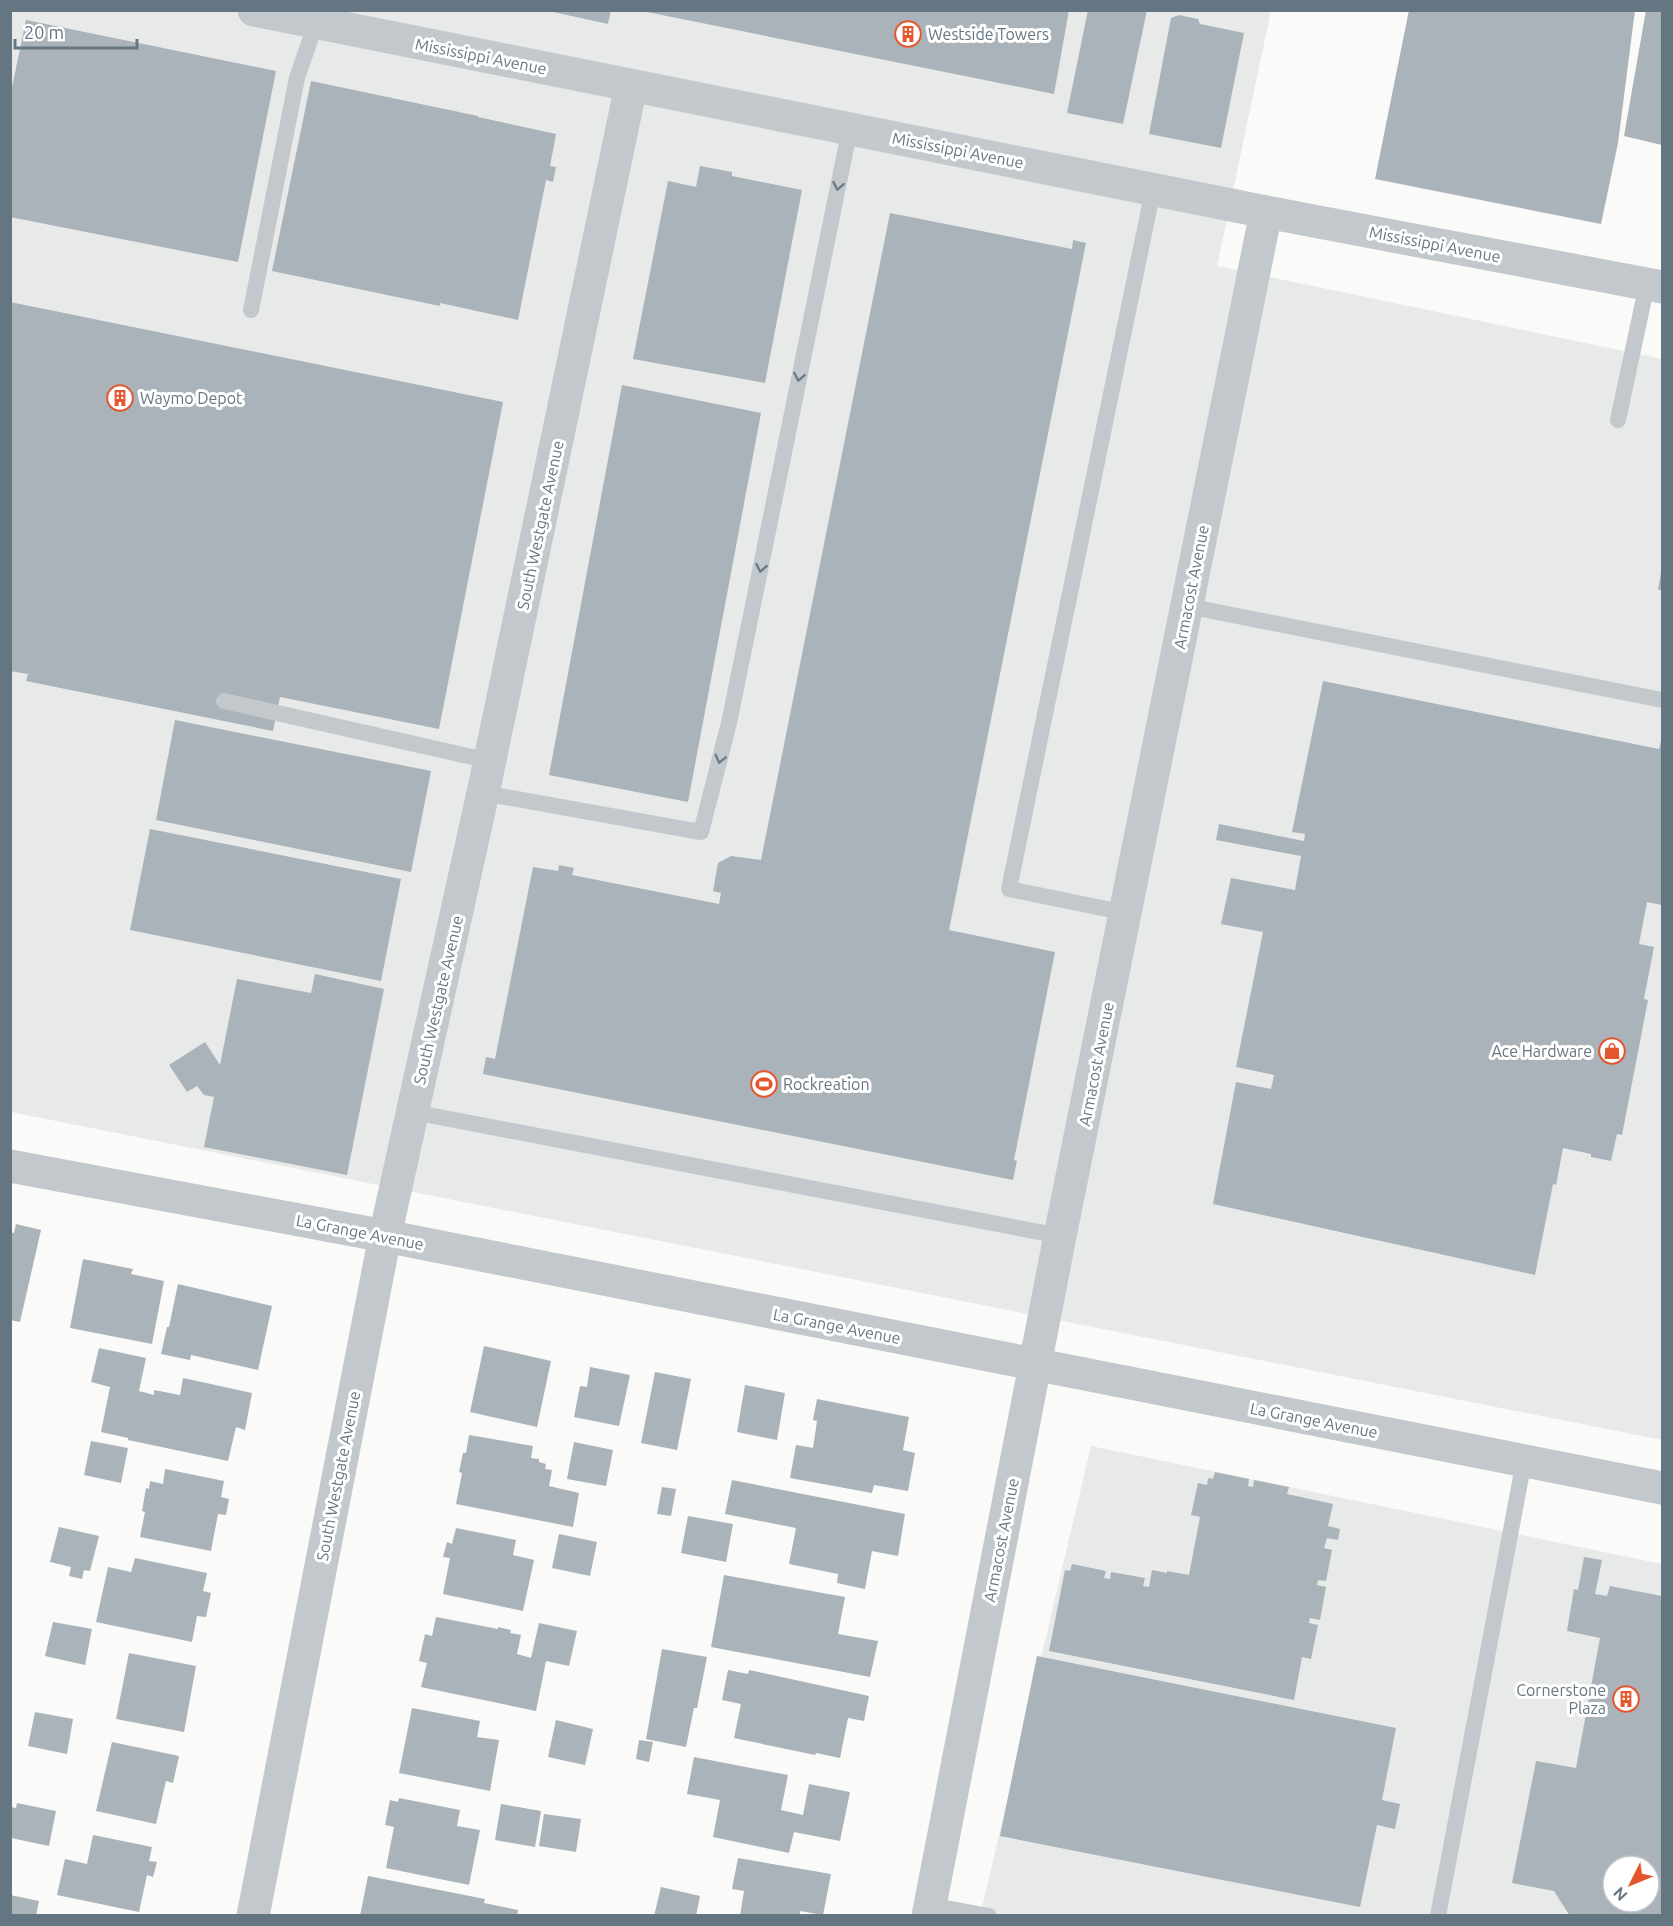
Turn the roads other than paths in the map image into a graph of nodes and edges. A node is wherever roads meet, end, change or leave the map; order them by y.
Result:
1 (254, 10) edge
2 (318, 17) edge
3 (631, 86) junction
4 (850, 128) junction
5 (1154, 190) junction
6 (1266, 212) junction
7 (1655, 285) edge
8 (251, 310) dead end
9 (1618, 420) dead end
10 (1187, 606) junction
11 (1662, 700) edge
12 (224, 701) dead end
13 (490, 761) junction
14 (483, 793) junction
15 (1126, 913) junction
16 (412, 1112) junction
17 (10, 1166) edge
18 (385, 1236) junction
19 (1060, 1236) junction
20 (1035, 1365) junction
21 (1524, 1461) junction
22 (1662, 1488) edge
23 (929, 1910) edge
24 (253, 1916) edge
25 (989, 1916) edge
26 (1438, 1916) edge

1 - 2 street, Mississippi Avenue
2 - 3 street, Mississippi Avenue
2 - 8 lane
3 - 4 street, Mississippi Avenue
3 - 13 street, South Westgate Avenue
4 - 5 street, Mississippi Avenue
4 -> 14 lane
5 - 6 street, Mississippi Avenue
5 - 15 lane
6 - 7 street, Mississippi Avenue
6 - 10 street, Armacost Avenue
7 - 9 lane
10 - 11 lane
10 - 15 street, Armacost Avenue
12 - 13 lane
13 - 14 street, South Westgate Avenue
14 - 16 street, South Westgate Avenue
15 - 19 street, Armacost Avenue
16 - 18 street, South Westgate Avenue
16 - 19 lane
17 - 18 street, La Grange Avenue
18 - 20 street, La Grange Avenue
18 - 24 street, South Westgate Avenue
19 - 20 street, Armacost Avenue
20 - 21 street, La Grange Avenue
20 - 23 street, Armacost Avenue
21 - 22 street, La Grange Avenue
21 - 26 lane
23 - 25 lane

